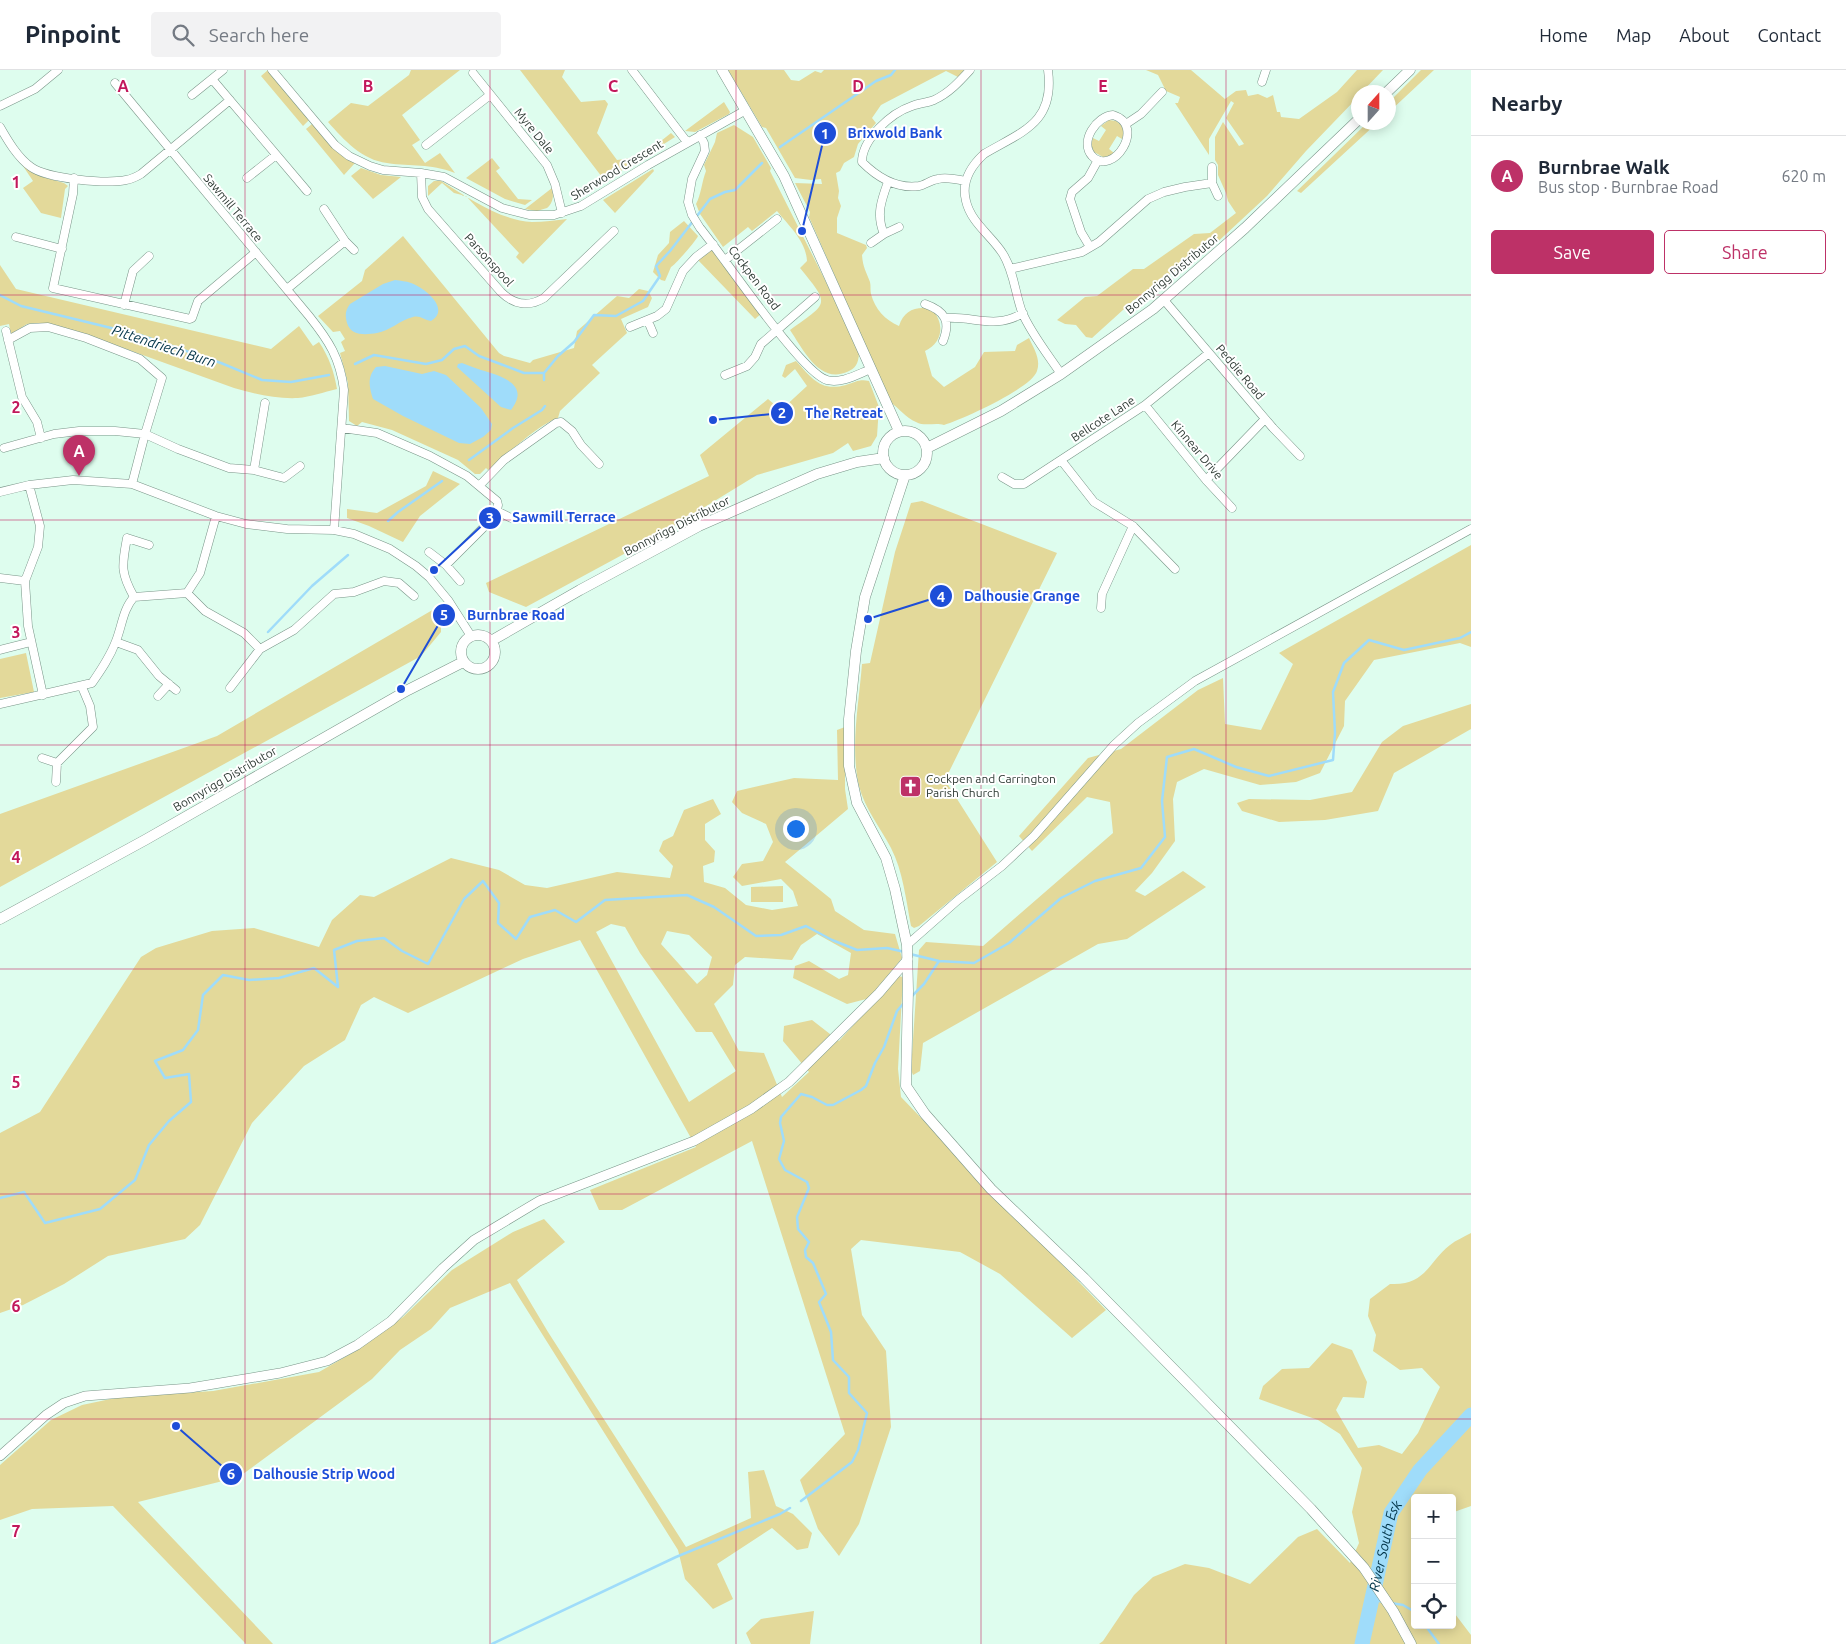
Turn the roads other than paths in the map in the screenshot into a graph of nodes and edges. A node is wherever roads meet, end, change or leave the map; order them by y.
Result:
1 (58, 70) edge
2 (224, 70) edge
3 (272, 70) edge
4 (632, 70) edge
5 (722, 70) edge
6 (970, 70) edge
7 (1048, 70) edge
8 (1266, 70) edge
9 (1410, 70) edge
10 (473, 73) dead end
11 (212, 79) junction
12 (1262, 82) dead end
13 (115, 83) dead end
14 (1394, 85) edge
15 (1162, 92) dead end
16 (192, 95) dead end
17 (490, 95) junction
18 (230, 100) junction
19 (0, 106) edge
20 (746, 110) junction
21 (1126, 124) junction
22 (1351, 127) edge
23 (0, 128) edge
24 (700, 134) junction
25 (687, 142) junction
26 (426, 145) dead end
27 (170, 149) junction
28 (276, 155) junction
29 (1098, 160) junction
30 (1212, 167) dead end
31 (421, 173) junction
32 (74, 178) junction
33 (247, 178) dead end
34 (965, 181) junction
35 (888, 182) junction
36 (1212, 183) junction
37 (307, 191) dead end
38 (1218, 196) dead end
39 (324, 209) dead end
40 (562, 213) junction
41 (777, 219) dead end
42 (899, 227) dead end
43 (614, 232) dead end
44 (884, 234) junction
45 (16, 237) dead end
46 (345, 241) junction
47 (871, 243) dead end
48 (713, 244) junction
49 (1090, 247) junction
50 (62, 249) junction
51 (354, 250) dead end
52 (256, 252) junction
53 (149, 256) dead end
54 (725, 260) junction
55 (1010, 269) junction
56 (287, 289) junction
57 (815, 297) dead end
58 (1164, 300) junction
59 (926, 304) dead end
60 (124, 305) junction
61 (1023, 314) junction
62 (945, 318) junction
63 (648, 321) junction
64 (630, 327) dead end
65 (777, 330) junction
66 (6, 331) dead end
67 (652, 332) dead end
68 (8, 340) junction
69 (943, 341) dead end
70 (1209, 353) junction
71 (871, 369) junction
72 (1061, 374) junction
73 (725, 375) dead end
74 (265, 403) dead end
75 (1145, 405) junction
76 (1265, 419) junction
77 (342, 428) junction
78 (900, 431) junction
79 (145, 434) junction
80 (41, 438) junction
81 (4, 448) dead end
82 (927, 448) junction
83 (1300, 456) dead end
84 (884, 458) junction
85 (1061, 460) junction
86 (599, 464) dead end
87 (300, 466) dead end
88 (254, 470) junction
89 (905, 475) junction
90 (1002, 477) dead end
91 (1206, 480) junction
92 (132, 484) junction
93 (29, 485) junction
94 (480, 485) junction
95 (0, 492) edge
96 (1232, 508) dead end
97 (497, 511) junction
98 (216, 516) junction
99 (511, 518) dead end
100 (1133, 526) junction
101 (1471, 529) edge
102 (334, 530) junction
103 (149, 545) dead end
104 (429, 552) dead end
105 (446, 565) junction
106 (1175, 569) dead end
107 (0, 578) edge
108 (460, 581) dead end
109 (25, 582) junction
110 (187, 593) junction
111 (414, 596) dead end
112 (134, 597) junction
113 (1101, 608) dead end
114 (471, 636) junction
115 (491, 641) junction
116 (31, 642) junction
117 (116, 642) junction
118 (0, 650) edge
119 (260, 650) junction
120 (463, 662) junction
121 (169, 684) junction
122 (82, 687) junction
123 (230, 688) dead end
124 (176, 690) dead end
125 (43, 695) junction
126 (158, 696) dead end
127 (0, 704) edge
128 (42, 758) dead end
129 (57, 763) junction
130 (56, 782) dead end
131 (0, 918) edge
132 (906, 945) junction
133 (908, 959) junction
134 (0, 1456) edge
135 (1412, 1644) edge

1 - 19 street
2 - 11 street
3 - 31 street, Sherwood Crescent
4 - 25 street
5 - 20 main road
6 - 35 street
7 - 34 street
8 - 12 street
9 - 14 main road
10 - 17 street, Myre Dale
11 - 16 street
11 - 18 street
13 - 27 street, Sawmill Terrace
15 - 21 street
17 - 26 street
17 - 40 street, Myre Dale
18 - 27 street
18 - 28 street
20 - 24 street, Sherwood Crescent
20 - 71 main road
21 - 29 street
21 - 29 street
22 - 58 main road, Bonnyrigg Distributor
23 - 32 street
24 - 25 street, Sherwood Crescent
24 - 48 street, Cockpen Road
25 - 40 street, Sherwood Crescent
27 - 32 street
27 - 52 street, Sawmill Terrace
28 - 33 street
28 - 37 street
29 - 49 street
30 - 36 street
31 - 40 street, Sherwood Crescent
31 - 43 street, Parsonspool
32 - 50 street
34 - 35 street
34 - 55 street
35 - 44 street
36 - 38 street
36 - 49 street
39 - 46 street
41 - 54 street
42 - 44 street
44 - 47 street
45 - 50 street
46 - 51 street
46 - 56 street
48 - 54 street, Cockpen Road
48 - 63 street
49 - 55 street
50 - 60 street
52 - 56 street, Sawmill Terrace
52 - 60 street
53 - 60 street
54 - 65 street, Cockpen Road
55 - 61 street
56 - 77 street, Sawmill Terrace
57 - 65 street
58 - 70 street, Peddie Road
58 - 72 main road, Bonnyrigg Distributor
59 - 62 street
61 - 62 street
61 - 72 street
62 - 69 street
63 - 64 street
63 - 67 street
65 - 71 street, Cockpen Road
65 - 73 street
66 - 68 street
68 - 79 street
68 - 80 street
70 - 75 street, Bellcote Lane
70 - 76 street, Peddie Road
71 - 78 main road
72 - 82 main road, Bonnyrigg Distributor
74 - 88 street
75 - 85 street, Bellcote Lane
75 - 91 street, Kinnear Drive
76 - 83 street, Peddie Road
76 - 91 street
77 - 94 street
77 - 102 street, Sawmill Terrace
78 - 82 main road
78 - 84 main road
79 - 80 street
79 - 88 street
79 - 92 street
80 - 81 street
82 - 89 main road
84 - 89 main road
84 - 115 main road, Bonnyrigg Distributor
85 - 90 street, Bellcote Lane
85 - 100 street
86 - 94 street
87 - 88 street
89 - 132 main road
91 - 96 street, Kinnear Drive
92 - 93 street
92 - 98 street
93 - 95 street
93 - 109 street
94 - 97 street
97 - 99 street
97 - 105 street
98 - 102 street
98 - 110 street
100 - 106 street
100 - 113 street
101 - 132 street
102 - 114 street
103 - 112 street
104 - 105 street
105 - 108 street
107 - 109 street
109 - 116 street
110 - 112 street
110 - 119 street
111 - 119 street
112 - 117 street
114 - 115 main road
114 - 120 main road
115 - 120 main road
116 - 118 street
116 - 125 street
117 - 121 street
117 - 122 street
119 - 123 street
120 - 131 main road, Bonnyrigg Distributor
121 - 124 street
121 - 126 street
122 - 125 street
122 - 129 street
125 - 127 street
128 - 129 street
129 - 130 street
132 - 133 main road
133 - 134 street
133 - 135 main road

